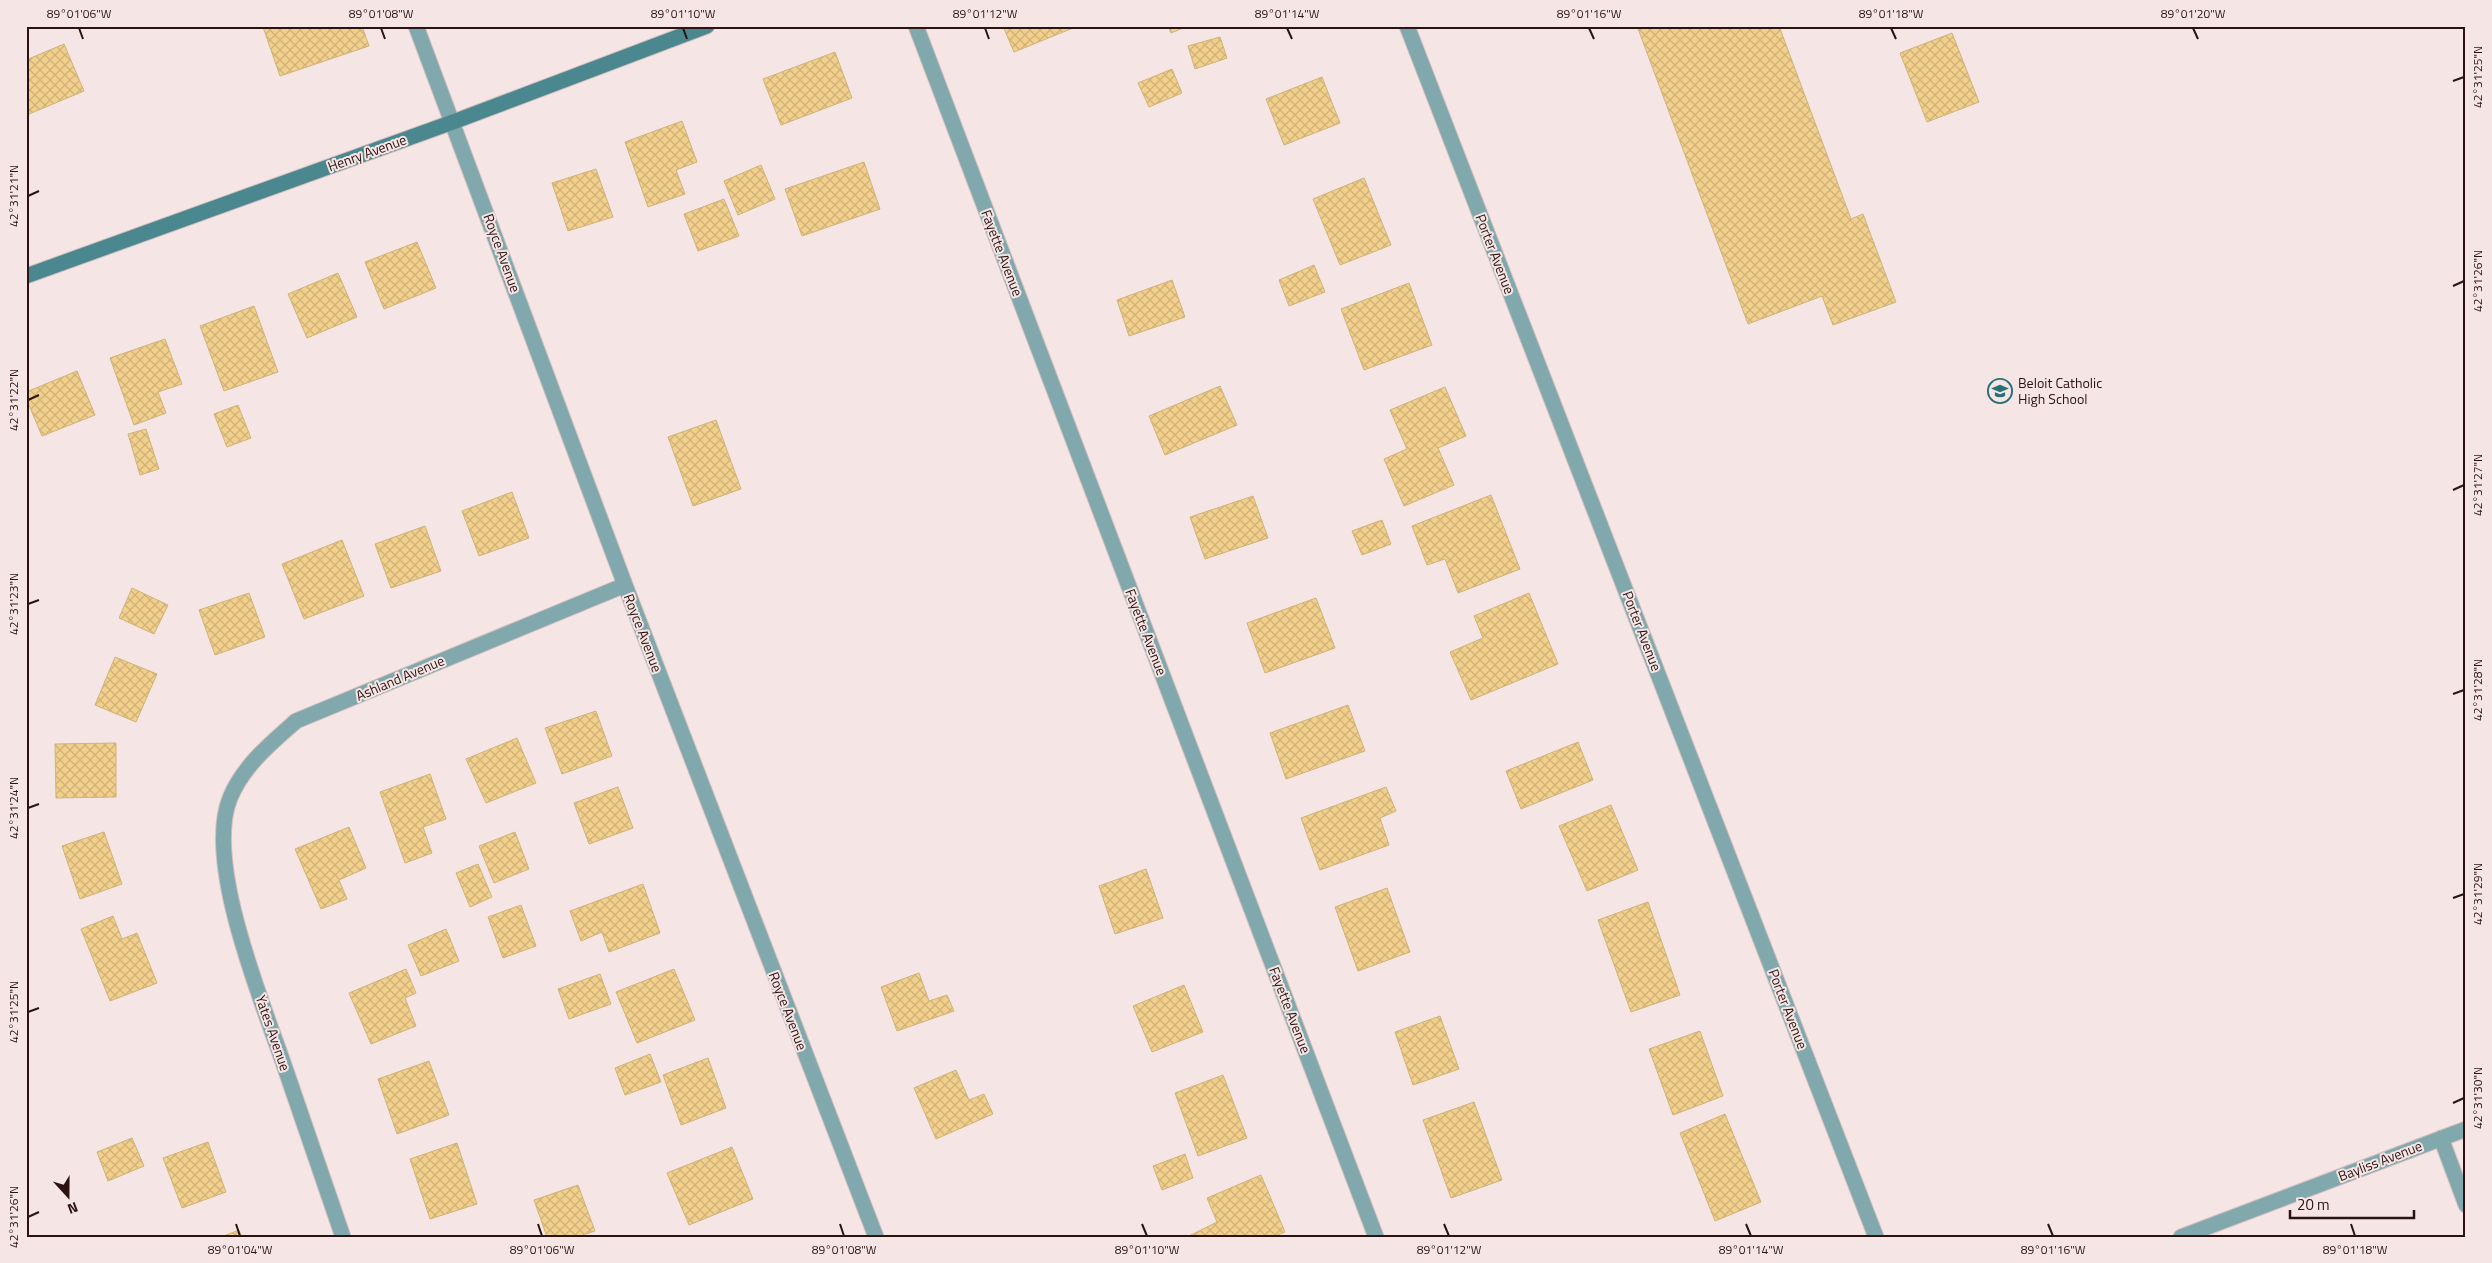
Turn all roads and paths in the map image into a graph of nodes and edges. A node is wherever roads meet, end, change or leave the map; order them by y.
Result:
1 (416, 26) edge
2 (707, 26) edge
3 (916, 26) edge
4 (1407, 26) edge
5 (453, 122) junction
6 (26, 276) edge
7 (625, 585) junction
8 (224, 825) joint
9 (2466, 1129) edge
10 (2441, 1138) junction
11 (2466, 1205) edge
12 (343, 1237) edge
13 (876, 1237) edge
14 (1376, 1237) edge
15 (1876, 1237) edge
16 (2181, 1237) edge

1 - 5 street, Royce Avenue
2 - 5 street, Henry Avenue
3 - 14 street, Fayette Avenue
4 - 15 street, Porter Avenue
5 - 6 street, Henry Avenue
5 - 7 street, Royce Avenue
7 - 8 street, Ashland Avenue
7 - 13 street, Royce Avenue
8 - 12 street, Yates Avenue
9 - 10 street, Bayliss Avenue
10 - 11 street
10 - 16 street, Bayliss Avenue

